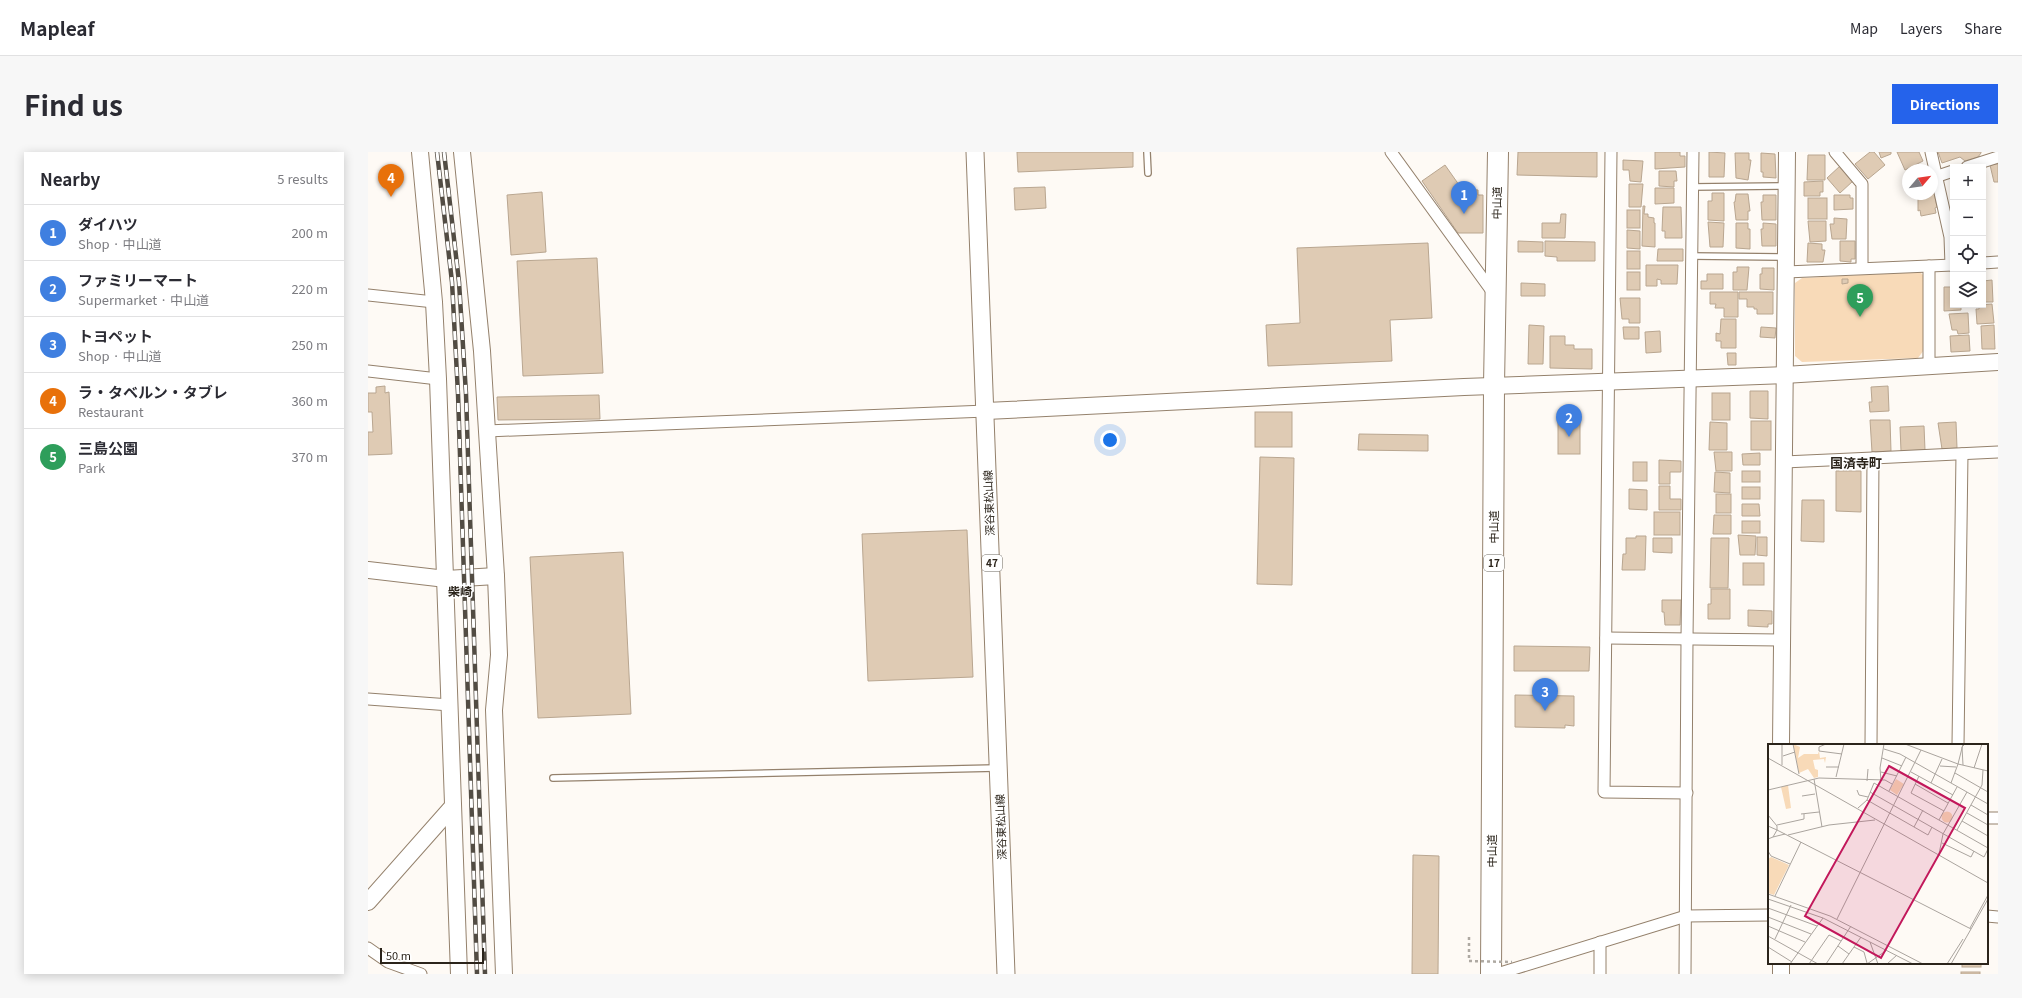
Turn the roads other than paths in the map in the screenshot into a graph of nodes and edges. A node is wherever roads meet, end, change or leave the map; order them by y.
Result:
1 (420, 152) edge
2 (462, 152) edge
3 (975, 152) edge
4 (1147, 152) edge
5 (1391, 152) edge
6 (1498, 152) edge
7 (1612, 152) edge
8 (1693, 152) edge
9 (1787, 152) edge
10 (1931, 152) edge
11 (1838, 153) edge
12 (1998, 157) edge
13 (1934, 164) edge
14 (1978, 164) edge
15 (1950, 172) edge
16 (1148, 173) dead end
17 (1938, 176) joint
18 (1786, 186) junction
19 (1692, 187) junction
20 (1950, 237) edge
21 (1692, 256) junction
22 (1998, 262) edge
23 (1986, 263) edge
24 (1786, 264) junction
25 (1950, 265) edge
26 (1929, 266) junction
27 (1862, 268) junction
28 (368, 295) edge
29 (1495, 296) junction
30 (434, 302) junction
31 (1998, 362) edge
32 (1929, 366) junction
33 (368, 371) edge
34 (1784, 375) junction
35 (1691, 378) junction
36 (438, 379) junction
37 (1608, 382) junction
38 (1494, 386) junction
39 (986, 411) junction
40 (487, 431) junction
41 (1998, 452) edge
42 (1962, 454) junction
43 (1873, 458) junction
44 (1784, 462) junction
45 (368, 570) edge
46 (496, 576) junction
47 (446, 578) junction
48 (1606, 638) junction
49 (1687, 640) junction
50 (1782, 640) junction
51 (368, 698) edge
52 (450, 705) junction
53 (1781, 744) edge
54 (1871, 744) edge
55 (1958, 744) edge
56 (999, 768) junction
57 (553, 778) dead end
58 (1687, 793) junction
59 (453, 806) junction
60 (368, 902) edge
61 (1768, 915) edge
62 (1686, 916) junction
63 (1988, 916) edge
64 (1998, 917) edge
65 (1600, 942) junction
66 (368, 948) edge
67 (420, 974) edge
68 (460, 974) edge
69 (504, 974) edge
70 (1006, 974) edge
71 (1491, 974) edge
72 (1497, 974) edge
73 (1600, 974) edge
74 (1685, 974) edge

1 - 30 street
2 - 40 street
3 - 39 main road, 深谷東松山線 / 47
4 - 16 lane
5 - 29 street
6 - 29 highway, 中山道 / 17
7 - 37 street
8 - 19 street
9 - 18 street
10 - 13 street
11 - 27 street
12 - 14 street
15 - 17 street
17 - 20 street
18 - 19 lane
18 - 24 street
19 - 21 street
21 - 24 lane
21 - 35 street
22 - 23 street
24 - 27 street
24 - 34 street
25 - 26 street
26 - 27 street
26 - 32 street
28 - 30 street
29 - 38 highway, 中山道 / 17
30 - 36 street
31 - 32 street
32 - 34 street
33 - 36 street
34 - 35 street
34 - 44 street
35 - 37 street
35 - 49 street
36 - 47 street
37 - 38 street
37 - 48 street
38 - 39 street
38 - 71 highway, 中山道 / 17
39 - 40 street
39 - 56 main road, 深谷東松山線 / 47
40 - 46 street
41 - 42 street
42 - 43 street
42 - 55 street
43 - 44 street
43 - 54 street
44 - 50 street
45 - 47 street
46 - 47 street
46 - 69 street
47 - 52 street
48 - 49 street
48 - 58 street
49 - 50 street
49 - 58 street
50 - 53 street
51 - 52 street
52 - 59 street
56 - 57 lane
56 - 70 main road, 深谷東松山線 / 47
58 - 62 street
59 - 60 street
59 - 68 street
61 - 62 street
62 - 65 street
62 - 74 street
63 - 64 street
65 - 72 street
65 - 73 street
66 - 67 street

